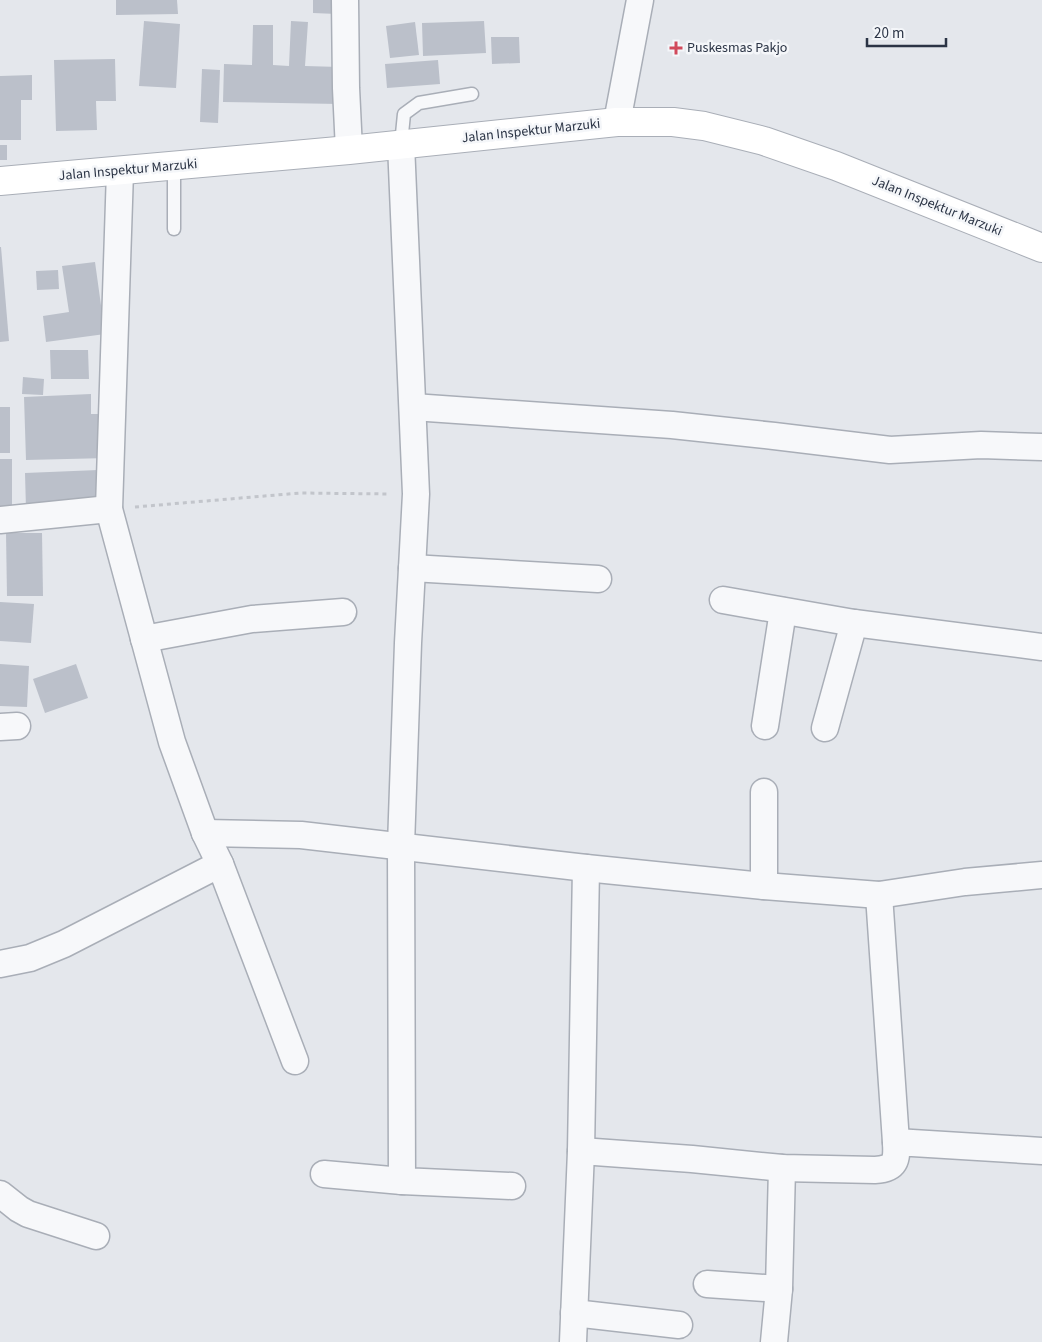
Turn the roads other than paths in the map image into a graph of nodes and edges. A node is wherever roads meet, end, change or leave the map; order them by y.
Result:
1 (345, 0) edge
2 (640, 0) edge
3 (472, 94) dead end
4 (617, 122) junction
5 (401, 144) junction
6 (350, 150) junction
7 (174, 166) junction
8 (120, 171) junction
9 (0, 181) edge
10 (174, 229) dead end
11 (1042, 248) edge
12 (413, 407) junction
13 (1042, 447) edge
14 (109, 509) junction
15 (0, 520) edge
16 (412, 568) junction
17 (598, 579) dead end
18 (723, 600) dead end
19 (783, 611) junction
20 (343, 612) dead end
21 (854, 622) junction
22 (144, 639) junction
23 (1042, 647) edge
24 (764, 726) dead end
25 (824, 728) dead end
26 (764, 792) dead end
27 (205, 833) junction
28 (400, 846) junction
29 (220, 864) junction
30 (586, 868) junction
31 (1042, 875) edge
32 (764, 886) junction
33 (879, 895) junction
34 (0, 964) edge
35 (295, 1061) dead end
36 (896, 1142) junction
37 (581, 1151) junction
38 (1042, 1151) edge
39 (782, 1168) junction
40 (324, 1174) dead end
41 (402, 1181) junction
42 (512, 1186) dead end
43 (0, 1194) edge
44 (96, 1236) dead end
45 (707, 1284) dead end
46 (779, 1289) junction
47 (574, 1313) junction
48 (679, 1325) dead end
49 (573, 1342) edge
50 (774, 1342) edge

1 - 6 street
2 - 4 street
3 - 5 lane
4 - 5 street, Jalan Inspektur Marzuki
4 - 11 street, Jalan Inspektur Marzuki
5 - 6 street, Jalan Inspektur Marzuki
5 - 12 street
6 - 7 street, Jalan Inspektur Marzuki
7 - 8 street, Jalan Inspektur Marzuki
7 - 10 lane
8 - 9 street, Jalan Inspektur Marzuki
8 - 14 street
12 - 13 street
12 - 16 street
14 - 15 street
14 - 22 street
16 - 17 street
16 - 28 street
18 - 19 street
19 - 21 street
19 - 24 street
20 - 22 street
21 - 23 street
21 - 25 street
22 - 27 street
26 - 32 street
27 - 28 street
27 - 29 street
28 - 30 street
28 - 41 street
29 - 34 street
29 - 35 street
30 - 32 street
30 - 37 street
31 - 33 street
32 - 33 street
33 - 36 street
36 - 38 street
36 - 39 street
37 - 39 street
37 - 47 street
39 - 46 street
40 - 41 street
41 - 42 street
43 - 44 street
45 - 46 street
46 - 50 street
47 - 48 street
47 - 49 street

